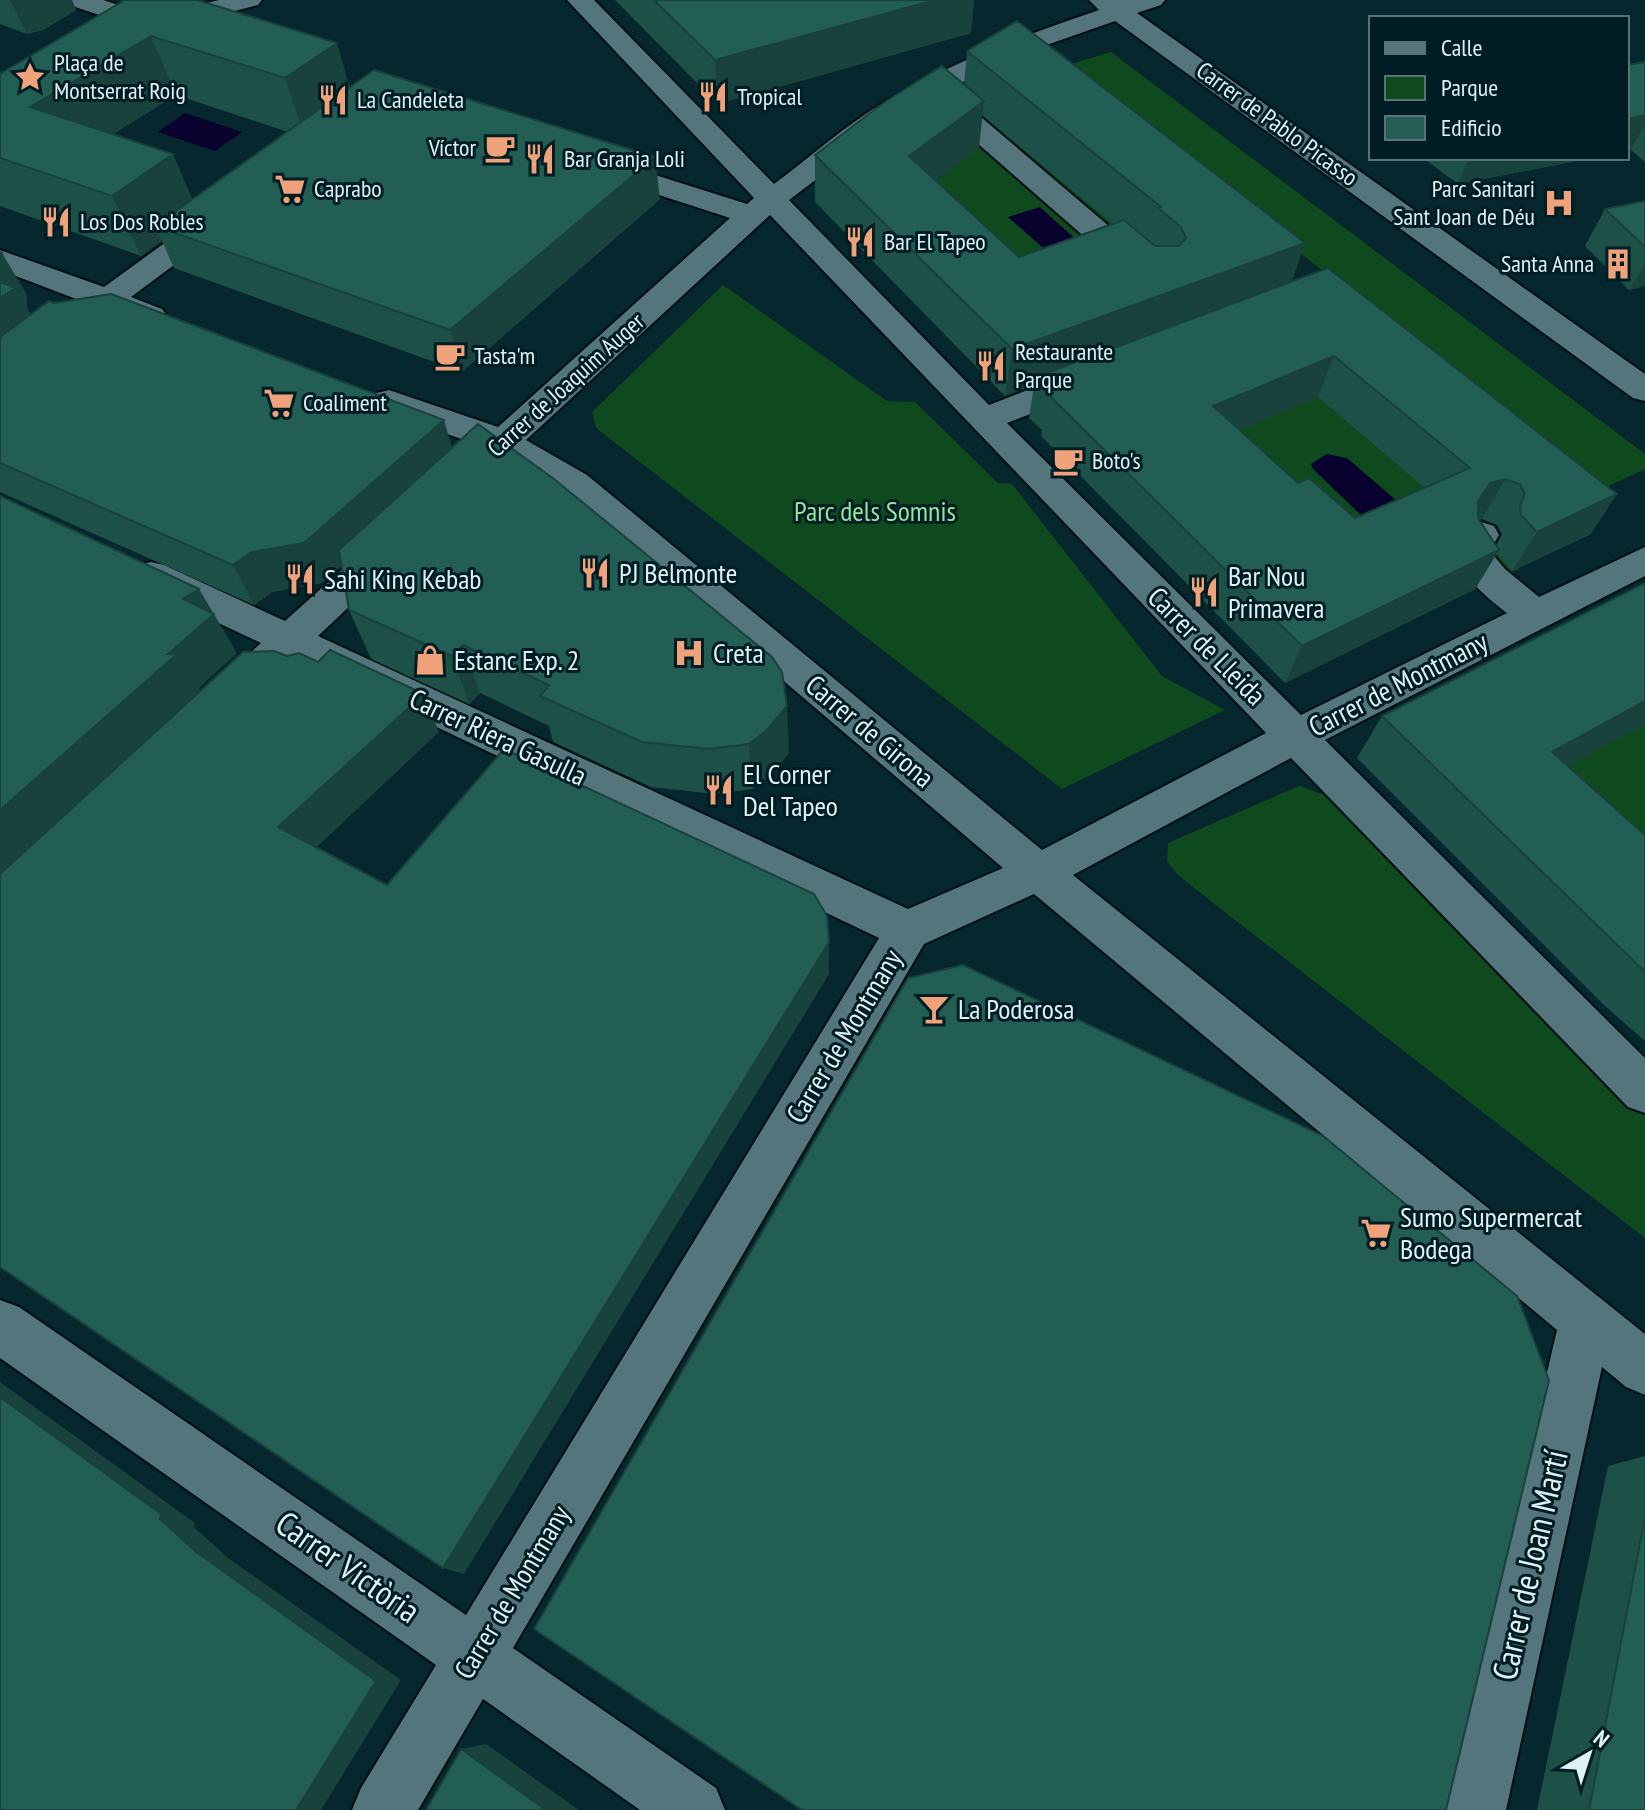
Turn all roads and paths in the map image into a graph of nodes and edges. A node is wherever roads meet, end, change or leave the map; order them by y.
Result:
1 (78, 0) edge
2 (249, 0) edge
3 (580, 0) edge
4 (1152, 0) edge
5 (1110, 5) edge
6 (152, 24) junction
7 (127, 40) edge
8 (205, 41) edge
9 (929, 87) junction
10 (574, 159) edge
11 (234, 207) edge
12 (761, 207) junction
13 (0, 259) edge
14 (1156, 283) edge
15 (107, 300) junction
16 (182, 327) edge
17 (1116, 369) edge
18 (0, 378) edge
19 (358, 390) edge
20 (1645, 390) edge
21 (983, 419) junction
22 (504, 442) junction
23 (459, 483) edge
24 (417, 521) edge
25 (1481, 535) edge
26 (1645, 560) edge
27 (126, 564) edge
28 (1535, 614) junction
29 (289, 640) junction
30 (203, 720) edge
31 (1296, 736) junction
32 (1039, 872) junction
33 (908, 930) junction
34 (1645, 1091) edge
35 (1586, 1320) junction
36 (0, 1326) edge
37 (1645, 1368) edge
38 (474, 1655) junction
39 (383, 1810) edge
40 (694, 1810) edge
41 (1475, 1810) edge

1 - 6 street
2 - 6 street
3 - 12 street, Carrer de Lleida
4 - 5 street, Carrer de Joaquim Auger
5 - 9 street, Carrer de Joaquim Auger
5 - 20 street, Carrer de Pablo Picasso
6 - 7 street
6 - 8 street
9 - 12 street, Carrer de Joaquim Auger
9 - 14 street
10 - 12 street
11 - 15 street
12 - 21 street, Carrer de Lleida
12 - 22 street, Carrer de Joaquim Auger
13 - 15 street
15 - 16 street
15 - 18 street
17 - 21 street
19 - 22 street, Carrer de Girona
21 - 31 street, Carrer de Lleida
22 - 23 street, Carrer de Joaquim Auger
22 - 32 street, Carrer de Girona
24 - 29 street
25 - 28 street
26 - 28 street, Carrer de Montmany
27 - 29 street, Carrer Riera Gasulla
28 - 31 street, Carrer de Montmany
29 - 30 street
29 - 33 street, Carrer Riera Gasulla
31 - 32 street, Carrer de Montmany
31 - 34 street, Carrer de Lleida
32 - 33 street, Carrer de Montmany
32 - 35 street, Carrer de Girona
33 - 38 street, Carrer de Montmany
35 - 37 street, Carrer de Girona
35 - 41 street, Carrer de Joan Martí
36 - 38 street, Carrer Victòria
38 - 39 street, Carrer de Montmany
38 - 40 street, Carrer Victòria

